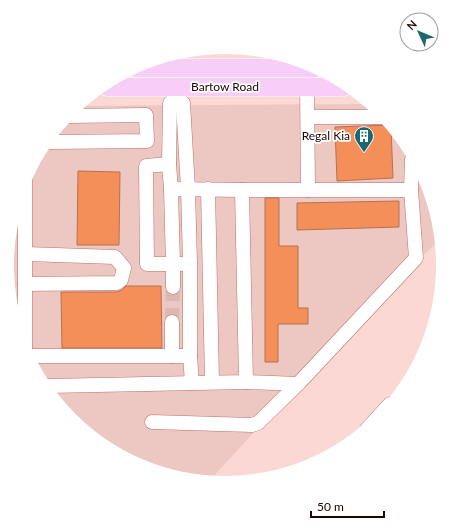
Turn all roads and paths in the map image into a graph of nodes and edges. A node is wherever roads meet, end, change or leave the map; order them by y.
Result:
1 (150, 68) edge
2 (175, 68) junction
3 (301, 68) edge
4 (112, 87) edge
5 (307, 87) junction
6 (338, 87) edge
7 (176, 92) junction
8 (76, 116) edge
9 (308, 117) junction
10 (376, 117) edge
11 (54, 142) edge
12 (169, 164) junction
13 (412, 166) edge
14 (171, 189) junction
15 (188, 189) junction
16 (208, 189) junction
17 (242, 190) junction
18 (308, 190) junction
19 (411, 190) junction
20 (26, 195) edge
21 (26, 254) junction
22 (190, 263) junction
23 (173, 264) junction
24 (26, 284) junction
25 (173, 287) tunnel mouth
26 (172, 322) tunnel mouth
27 (25, 334) edge
28 (35, 356) edge
29 (172, 356) junction
30 (190, 356) junction
31 (212, 382) junction
32 (246, 382) junction
33 (192, 383) junction
34 (298, 384) junction
35 (52, 386) edge
36 (152, 422) dead end

1 - 2 main road, Bartow Road
2 - 3 main road, Bartow Road
2 - 7 street
4 - 7 main road, Bartow Road
5 - 6 main road, Bartow Road
5 - 7 main road, Bartow Road
5 - 9 street
7 - 12 street
7 - 15 street
8 - 11 street
9 - 10 street
9 - 18 street
12 - 14 street
12 - 23 street
13 - 19 street
14 - 15 street
14 - 23 street
15 - 16 street
15 - 22 street
16 - 17 street
16 - 31 street
17 - 18 street
17 - 32 street
18 - 19 street
19 - 34 street
20 - 21 street
21 - 24 street
21 - 24 street
22 - 23 street
22 - 30 street
23 - 25 street
24 - 27 street
26 - 29 street
28 - 29 street
29 - 30 street
30 - 33 street
31 - 32 street
31 - 33 street
32 - 34 street
33 - 35 street
34 - 36 street

